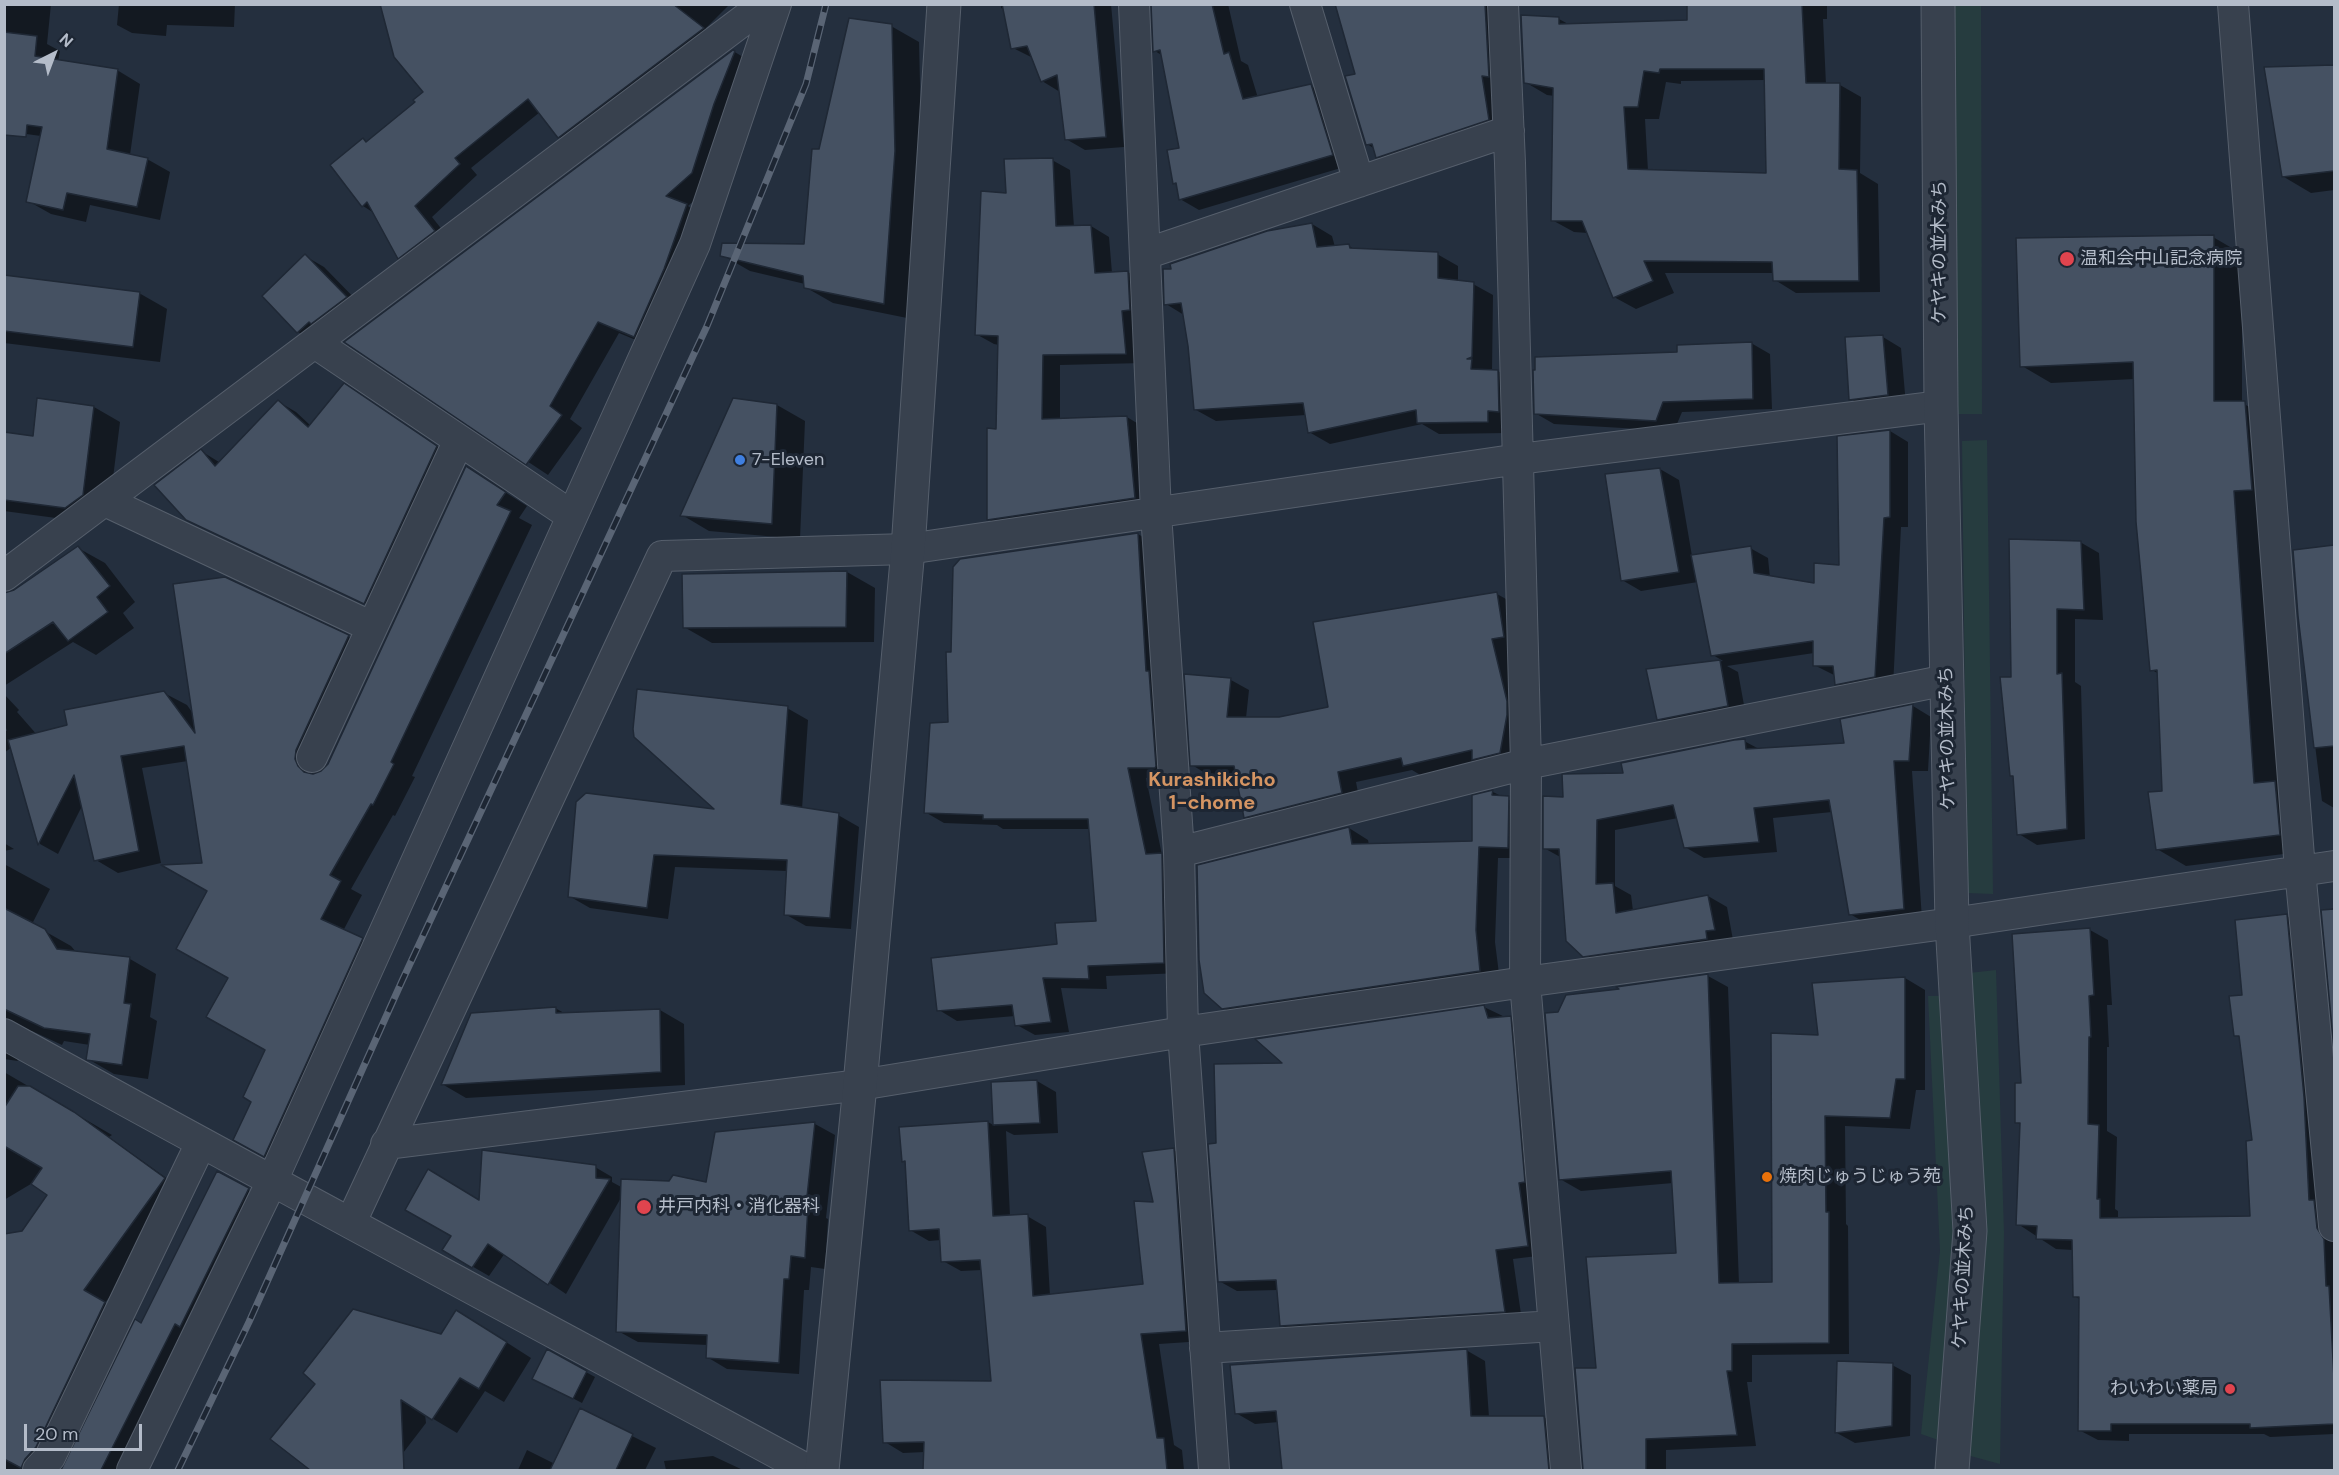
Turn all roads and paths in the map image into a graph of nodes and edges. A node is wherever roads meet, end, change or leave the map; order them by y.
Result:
1 (765, 4) edge
2 (776, 4) edge
3 (944, 4) edge
4 (1134, 4) edge
5 (1305, 4) edge
6 (1503, 4) edge
7 (1938, 4) edge
8 (2233, 4) edge
9 (1509, 131) junction
10 (1359, 182) junction
11 (1145, 254) junction
12 (315, 343) junction
13 (1941, 406) junction
14 (459, 440) junction
15 (1519, 459) junction
16 (105, 501) junction
17 (1156, 513) junction
18 (572, 516) junction
19 (908, 549) junction
20 (4, 576) edge
21 (372, 627) junction
22 (1947, 680) junction
23 (312, 758) dead end
24 (1526, 764) junction
25 (1179, 852) junction
26 (2334, 866) edge
27 (2300, 870) junction
28 (1952, 923) junction
29 (1526, 982) junction
30 (1183, 1032) junction
31 (4, 1034) edge
32 (860, 1085) junction
33 (201, 1143) junction
34 (386, 1144) junction
35 (272, 1181) junction
36 (351, 1222) junction
37 (2334, 1226) edge
38 (1554, 1326) junction
39 (1205, 1348) junction
40 (38, 1470) edge
41 (132, 1470) edge
42 (808, 1470) edge
43 (822, 1470) edge
44 (1214, 1470) edge
45 (1566, 1470) edge
46 (1952, 1470) edge

1 - 12 street
2 - 18 street
3 - 19 street
4 - 11 street
5 - 10 street
6 - 9 street
7 - 13 street, ケヤキの並木みち
8 - 27 street
9 - 10 street
9 - 15 street
10 - 11 street
11 - 17 street
12 - 14 street
12 - 16 street
13 - 15 street
13 - 22 street, ケヤキの並木みち
14 - 18 street
14 - 21 street
15 - 17 street
15 - 24 street
16 - 20 street
16 - 21 street
17 - 19 street
17 - 25 street
18 - 35 street
19 - 32 street
19 - 34 street
21 - 23 street
22 - 24 street
22 - 28 street, ケヤキの並木みち
24 - 25 street
24 - 29 street
25 - 30 street
26 - 27 street
27 - 28 street
27 - 37 street
28 - 29 street
28 - 46 street, ケヤキの並木みち
29 - 30 street
29 - 38 street
30 - 32 street
30 - 39 street
31 - 33 street
32 - 34 street
32 - 43 street
33 - 35 street
33 - 40 street
34 - 36 street
35 - 36 street
35 - 41 street
36 - 42 street
38 - 39 street
38 - 45 street
39 - 44 street

